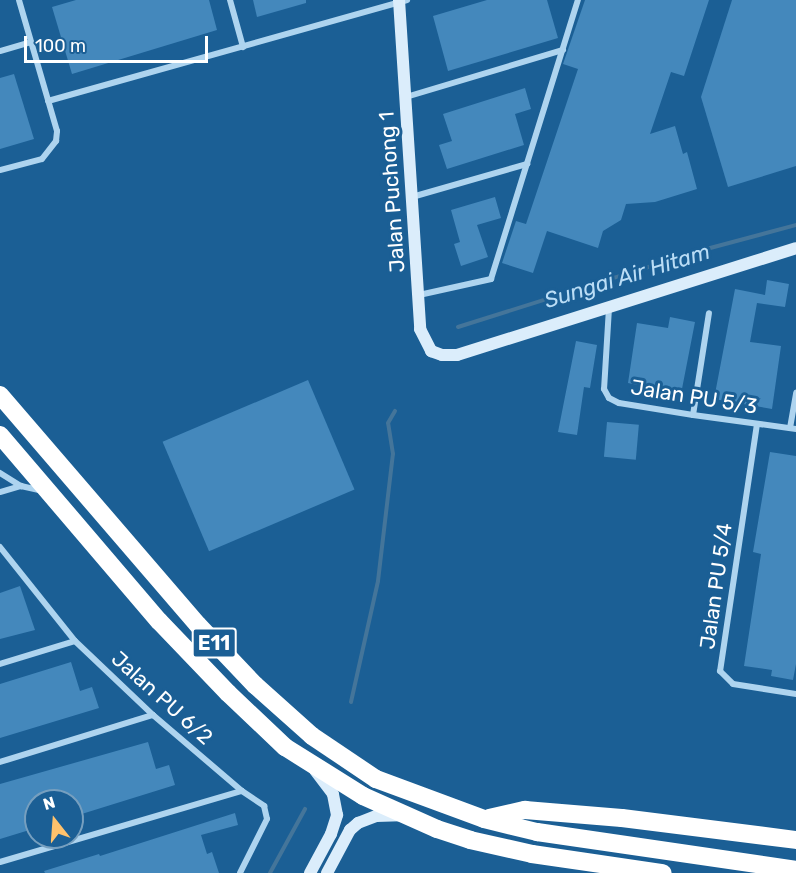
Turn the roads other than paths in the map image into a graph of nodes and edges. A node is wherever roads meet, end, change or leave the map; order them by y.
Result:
1 (19, 0) edge
2 (230, 0) edge
3 (578, 0) edge
4 (402, 1) edge
5 (31, 42) junction
6 (243, 46) junction
7 (563, 50) junction
8 (0, 51) edge
9 (406, 97) junction
10 (48, 101) junction
11 (527, 164) junction
12 (0, 170) edge
13 (412, 197) junction
14 (796, 248) edge
15 (419, 295) junction
16 (609, 305) junction
17 (709, 313) dead end
18 (796, 393) edge
19 (0, 396) edge
20 (693, 415) junction
21 (757, 424) junction
22 (793, 429) edge
23 (0, 435) edge
24 (0, 473) edge
25 (21, 486) junction
26 (0, 492) edge
27 (51, 493) junction
28 (0, 547) edge
29 (75, 641) junction
30 (0, 664) edge
31 (796, 693) edge
32 (153, 714) junction
33 (0, 762) edge
34 (309, 762) junction
35 (242, 791) junction
36 (404, 815) junction
37 (484, 819) junction
38 (796, 840) edge
39 (532, 854) junction
40 (0, 862) edge
41 (796, 870) edge
42 (240, 873) edge
43 (310, 873) edge
44 (327, 873) edge
45 (583, 873) edge
46 (663, 873) edge

1 - 5 street
2 - 6 street
3 - 7 street
4 - 6 street
4 - 9 street, Jalan Puchong 1
5 - 8 street
5 - 10 street
6 - 10 street
7 - 9 street
7 - 11 street
9 - 13 street, Jalan Puchong 1
10 - 12 street
11 - 13 street
11 - 15 street
13 - 15 street, Jalan Puchong 1
14 - 16 street
15 - 16 street, Jalan Puchong 1
16 - 20 street, Jalan PU 5/3
17 - 20 street
18 - 22 street
19 - 37 highway, E11
20 - 21 street, Jalan PU 5/3
21 - 22 street, Jalan PU 5/3
21 - 31 street, Jalan PU 5/4
23 - 27 highway, E11
24 - 25 street
25 - 26 street
25 - 27 street
27 - 34 highway, E11
28 - 29 street, Jalan PU 6/2
29 - 30 street
29 - 32 street, Jalan PU 6/2
32 - 33 street
32 - 35 street, Jalan PU 6/2
34 - 36 highway, E11
34 - 43 street
35 - 40 street
35 - 42 street, Jalan PU 6/2
36 - 39 highway, E11
36 - 44 street
37 - 38 highway
37 - 41 highway, E11
39 - 45 highway
39 - 46 highway, E11

